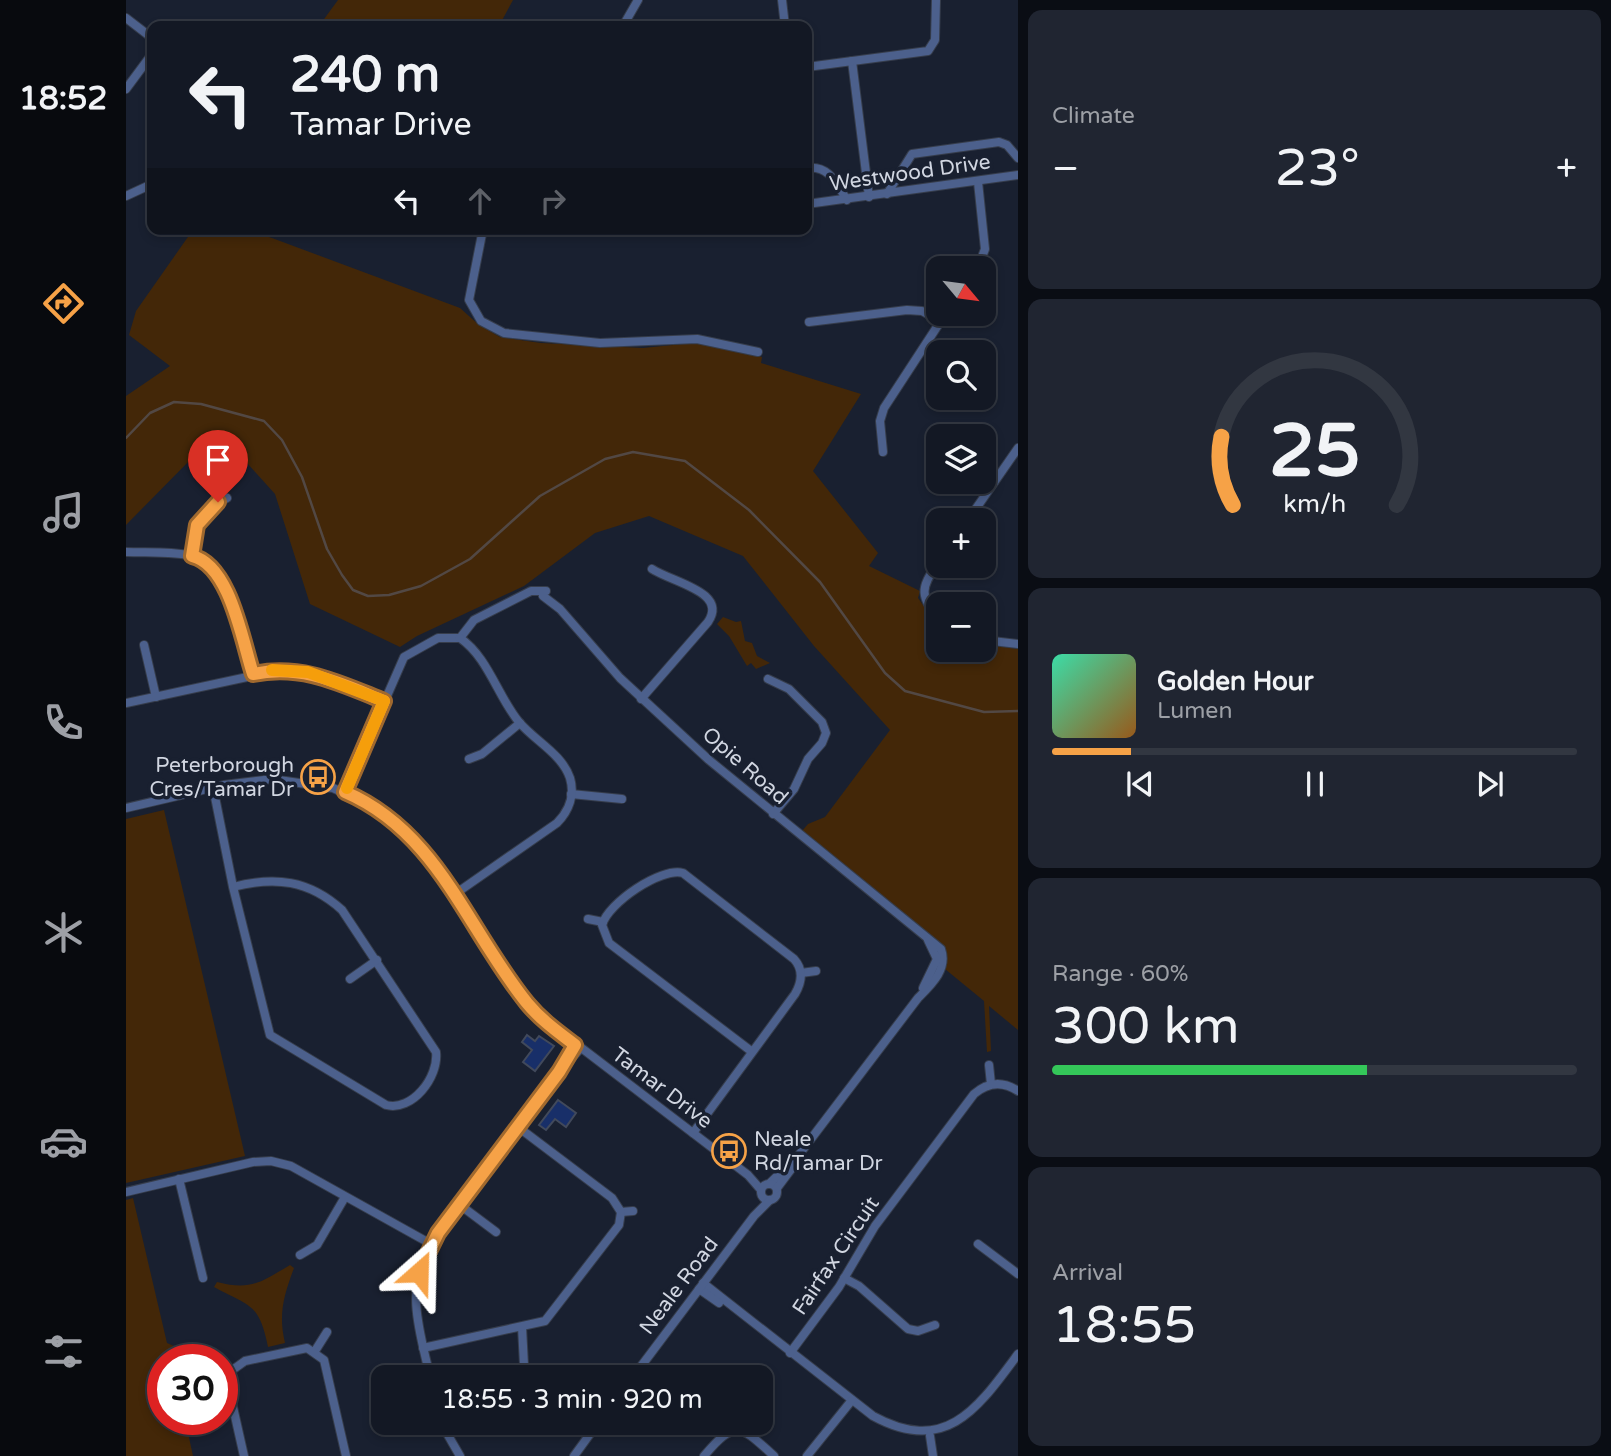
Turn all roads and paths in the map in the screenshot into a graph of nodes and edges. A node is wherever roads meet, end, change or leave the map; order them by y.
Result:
1 (638, 0) edge
2 (782, 0) edge
3 (936, 0) edge
4 (126, 18) edge
5 (627, 21) edge
6 (784, 21) edge
7 (147, 34) edge
8 (147, 61) edge
9 (852, 61) junction
10 (812, 66) edge
11 (126, 89) edge
12 (1018, 158) edge
13 (812, 168) edge
14 (1018, 175) edge
15 (978, 182) junction
16 (147, 186) edge
17 (887, 194) junction
18 (126, 195) edge
19 (869, 197) junction
20 (847, 200) junction
21 (812, 204) edge
22 (482, 235) edge
23 (982, 256) edge
24 (926, 313) edge
25 (809, 322) dead end
26 (937, 326) edge
27 (758, 352) dead end
28 (1018, 448) edge
29 (883, 452) dead end
30 (227, 498) dead end
31 (976, 508) edge
32 (126, 552) edge
33 (192, 556) junction
34 (652, 569) dead end
35 (929, 578) edge
36 (926, 602) edge
37 (460, 638) junction
38 (996, 641) edge
39 (1018, 644) edge
40 (144, 645) dead end
41 (253, 674) junction
42 (768, 679) dead end
43 (156, 696) junction
44 (641, 699) junction
45 (384, 701) junction
46 (126, 704) edge
47 (520, 723) junction
48 (469, 759) dead end
49 (210, 788) junction
50 (347, 793) junction
51 (572, 794) junction
52 (622, 799) dead end
53 (126, 808) edge
54 (773, 814) junction
55 (233, 887) junction
56 (453, 892) junction
57 (588, 919) dead end
58 (603, 922) junction
59 (377, 960) junction
60 (940, 961) joint
61 (816, 971) dead end
62 (801, 973) junction
63 (350, 978) dead end
64 (578, 1047) junction
65 (751, 1051) junction
66 (989, 1065) dead end
67 (992, 1084) junction
68 (1018, 1091) edge
69 (400, 1106) junction
70 (400, 1119) dead end
71 (518, 1127) junction
72 (691, 1132) junction
73 (179, 1179) junction
74 (768, 1190) junction
75 (126, 1192) edge
76 (345, 1197) junction
77 (460, 1205) junction
78 (633, 1211) dead end
79 (621, 1212) junction
80 (496, 1232) dead end
81 (978, 1244) dead end
82 (430, 1246) junction
83 (300, 1255) dead end
84 (1018, 1274) edge
85 (203, 1278) dead end
86 (844, 1278) junction
87 (701, 1286) junction
88 (935, 1325) dead end
89 (522, 1327) junction
90 (327, 1332) dead end
91 (423, 1348) junction
92 (315, 1351) junction
93 (789, 1353) junction
94 (1018, 1354) edge
95 (427, 1365) edge
96 (524, 1365) dead end
97 (641, 1365) edge
98 (238, 1366) edge
99 (852, 1400) junction
100 (238, 1429) edge
101 (447, 1435) edge
102 (589, 1435) edge
103 (722, 1435) edge
104 (751, 1435) edge
105 (930, 1436) junction
106 (244, 1456) edge
107 (346, 1456) edge
108 (460, 1456) edge
109 (573, 1456) edge
110 (704, 1456) edge
111 (774, 1456) edge
112 (807, 1456) edge
113 (933, 1456) edge

1 - 5 street
2 - 6 street
3 - 9 street
4 - 7 street
8 - 11 street
9 - 10 street
9 - 19 street
12 - 17 street
13 - 20 street
14 - 15 street, Westwood Drive
15 - 17 street, Westwood Drive
15 - 23 street
16 - 18 street
17 - 19 street, Westwood Drive
19 - 20 street, Westwood Drive
20 - 21 street, Westwood Drive
22 - 27 street
24 - 25 street
26 - 29 street
28 - 31 street
30 - 33 street
32 - 33 street
33 - 41 street
34 - 44 street
35 - 36 street
37 - 44 street, Opie Road
37 - 45 street
37 - 47 street
38 - 39 street
40 - 43 street
41 - 43 street
41 - 45 street
42 - 54 street
43 - 46 street
44 - 54 street, Opie Road
45 - 50 street
47 - 48 street
47 - 51 street
49 - 50 street, Tamar Drive
49 - 53 street, Tamar Drive
49 - 55 street
50 - 56 street, Tamar Drive
51 - 52 street
51 - 56 street
54 - 60 street, Opie Road
55 - 59 street
55 - 69 street
56 - 64 street, Tamar Drive
57 - 58 street
58 - 62 street
58 - 65 street
59 - 63 street
59 - 69 street
60 - 74 street, Neale Road
61 - 62 street
62 - 65 street
64 - 71 street
64 - 72 street, Tamar Drive
65 - 72 street
66 - 67 street
67 - 68 street
67 - 86 street, Fairfax Circuit
69 - 70 street
71 - 77 street
71 - 79 street
72 - 74 street, Tamar Drive
73 - 75 street
73 - 76 street
73 - 85 street
74 - 87 street, Neale Road
76 - 82 street
76 - 83 street
77 - 80 street
77 - 82 street
78 - 79 street
79 - 89 street
81 - 84 street
82 - 91 street
86 - 88 street
86 - 93 street, Fairfax Circuit
87 - 93 street
87 - 97 street, Neale Road
89 - 91 street
89 - 96 street
90 - 92 street
91 - 95 street
92 - 98 street
92 - 107 street
93 - 99 street
94 - 105 street
99 - 105 street
99 - 112 street
100 - 106 street
101 - 108 street
102 - 109 street
103 - 110 street
104 - 111 street
105 - 113 street

